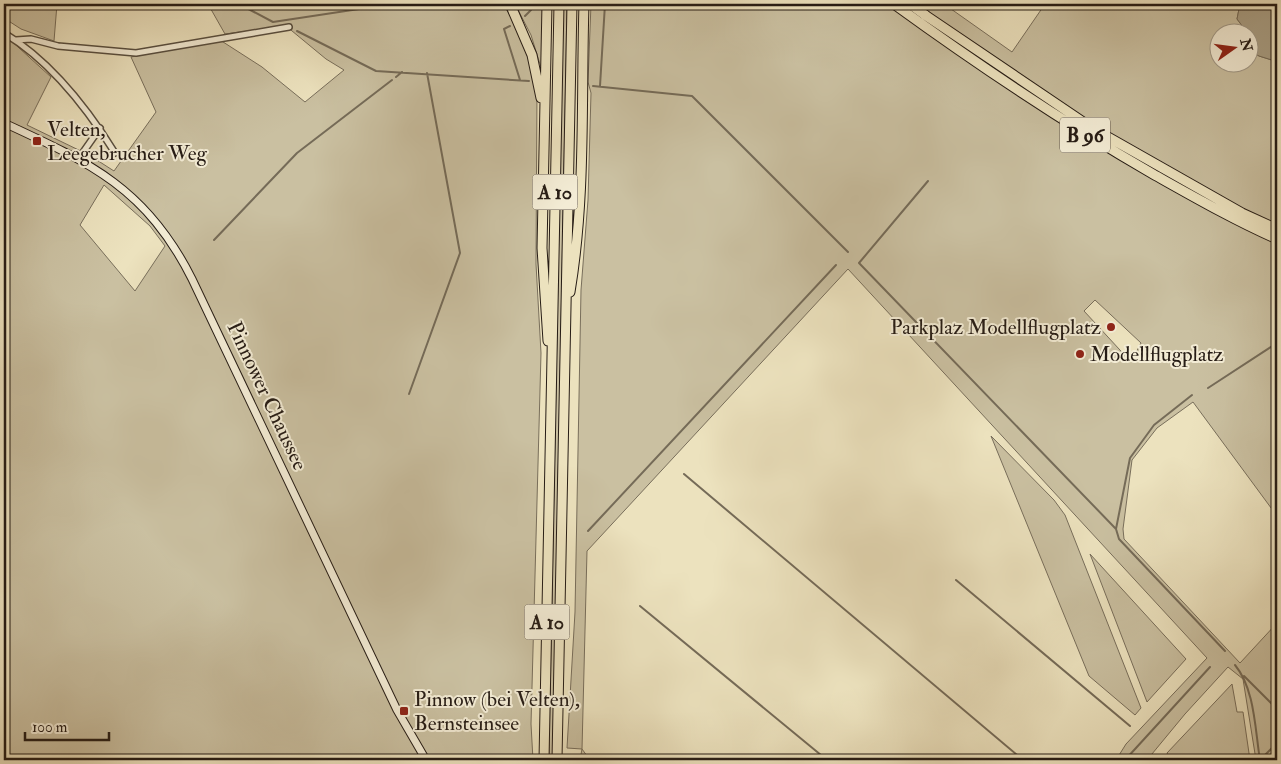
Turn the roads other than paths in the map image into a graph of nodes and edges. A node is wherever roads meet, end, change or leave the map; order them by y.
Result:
1 (510, 4) edge
2 (547, 4) edge
3 (559, 4) edge
4 (572, 4) edge
5 (584, 4) edge
6 (588, 4) edge
7 (894, 4) edge
8 (912, 4) edge
9 (289, 27) dead end
10 (4, 33) edge
11 (16, 40) junction
12 (584, 62) junction
13 (4, 123) edge
14 (100, 128) junction
15 (115, 152) dead end
16 (79, 158) junction
17 (544, 168) junction
18 (1277, 228) edge
19 (1277, 239) edge
20 (566, 322) junction
21 (552, 381) junction
22 (426, 760) edge
23 (544, 760) edge
24 (557, 760) edge

1 - 17 highway
2 - 17 highway
3 - 21 highway, A 10
4 - 20 highway, A 10
5 - 12 highway
6 - 12 highway
7 - 19 highway, B 96
8 - 18 highway, B 96
9 - 11 street
10 - 11 street
11 - 14 street
12 - 20 highway
13 - 16 main road, Pinnower Chaussee
14 - 15 street
14 - 16 street
16 - 22 main road, Pinnower Chaussee
17 - 21 highway
20 - 24 highway, A 10
21 - 23 highway, A 10

